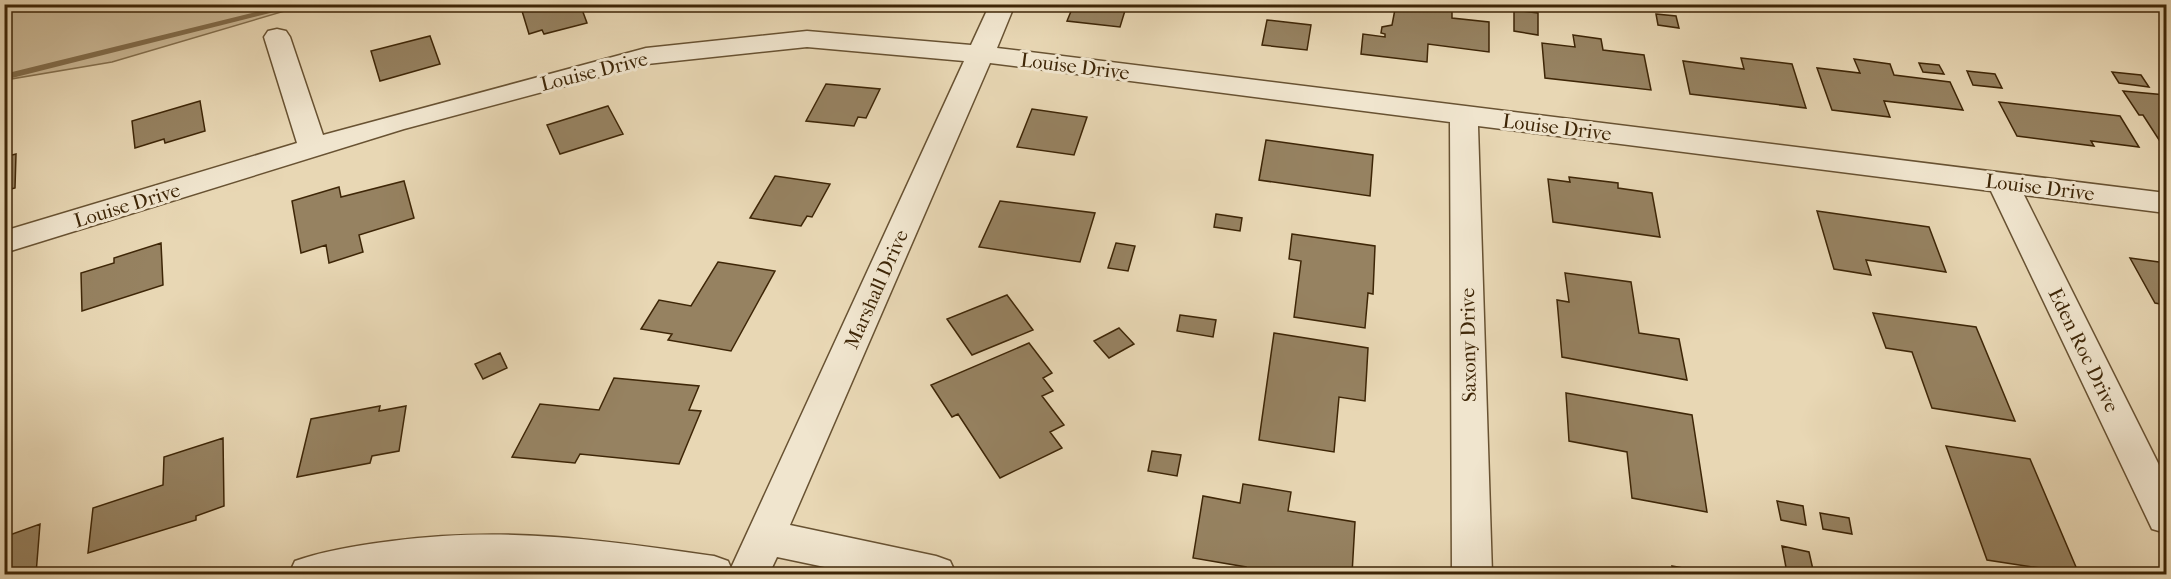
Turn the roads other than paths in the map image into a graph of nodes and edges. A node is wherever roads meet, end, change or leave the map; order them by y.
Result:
1 (1003, 4) edge
2 (277, 37) dead end
3 (980, 54) junction
4 (1464, 116) junction
5 (313, 148) junction
6 (2002, 182) junction
7 (2166, 203) edge
8 (4, 242) edge
9 (2166, 517) edge
10 (766, 537) junction
11 (309, 574) edge
12 (714, 574) edge
13 (748, 574) edge
14 (936, 574) edge
15 (1472, 574) edge

1 - 3 street, Marshall Drive
2 - 5 street
3 - 4 street, Louise Drive
3 - 5 street, Louise Drive
3 - 10 street, Marshall Drive
4 - 6 street, Louise Drive
4 - 15 street, Saxony Drive
5 - 8 street, Louise Drive
6 - 7 street, Louise Drive
6 - 9 street, Eden Roc Drive
10 - 13 street, Marshall Drive
10 - 14 street
11 - 12 street

